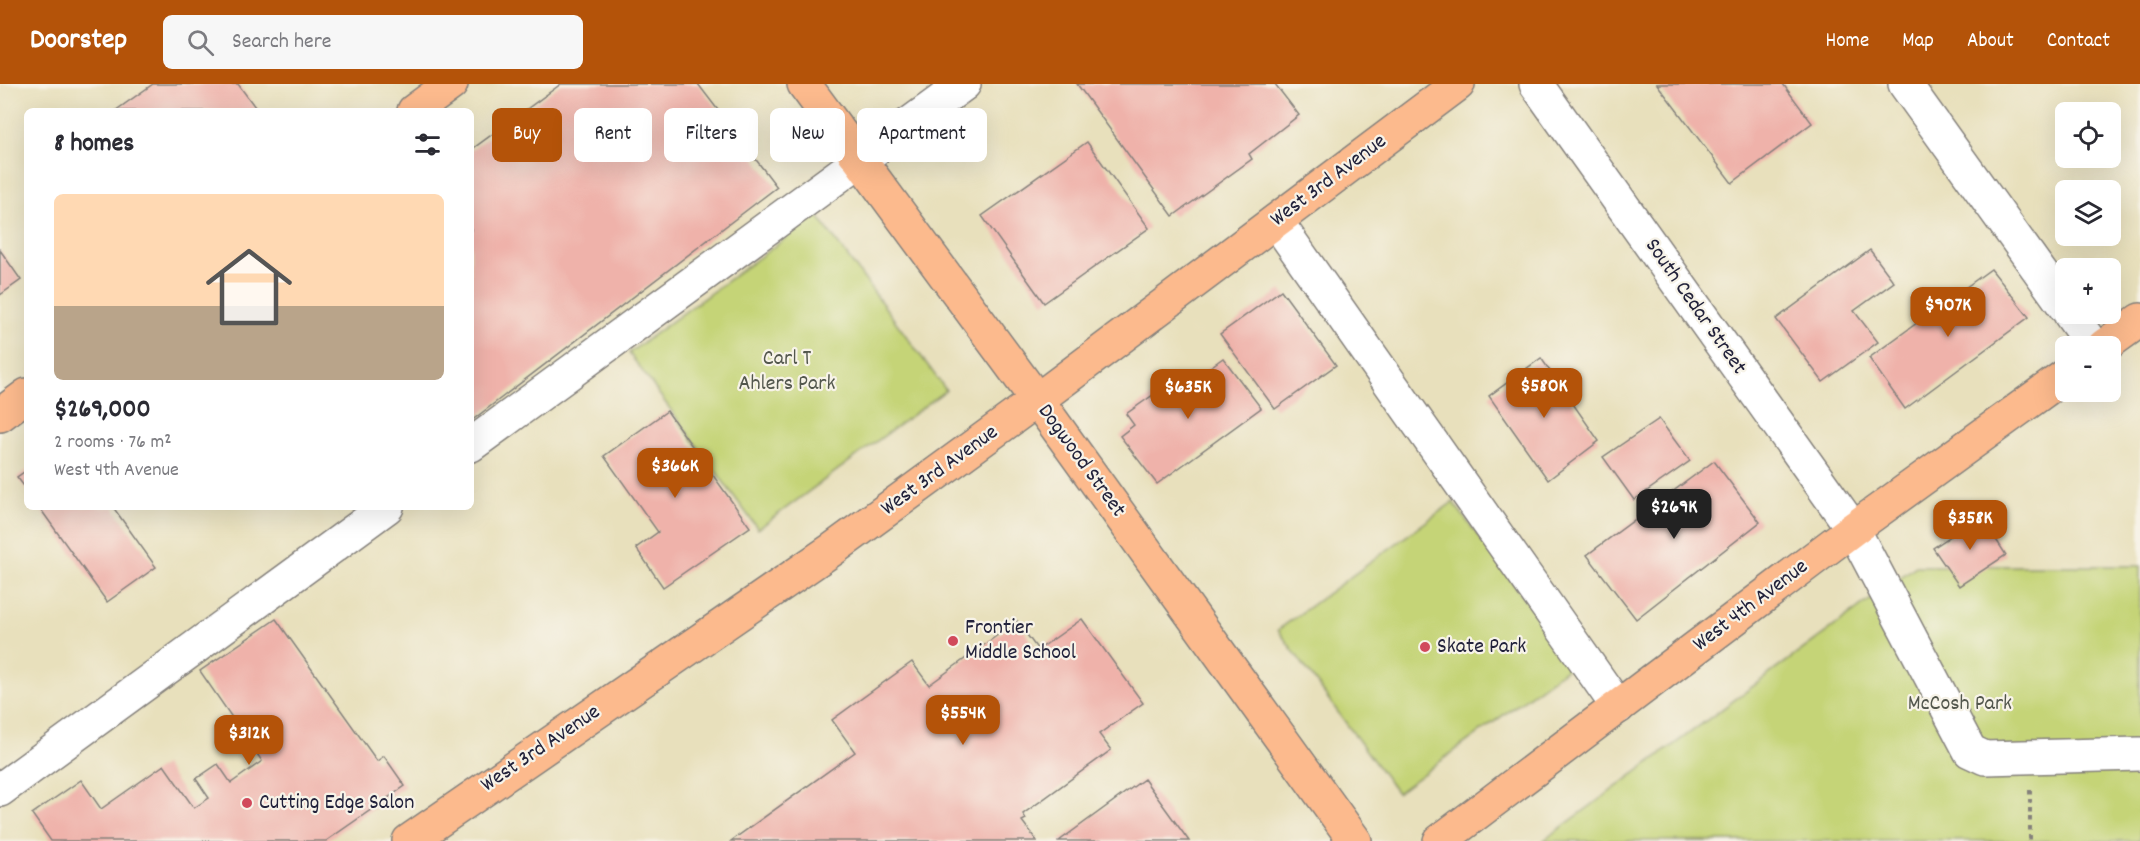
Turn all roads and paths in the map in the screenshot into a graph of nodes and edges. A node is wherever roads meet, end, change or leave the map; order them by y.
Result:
1 (451, 84) edge
2 (804, 84) edge
3 (964, 84) edge
4 (1458, 84) edge
5 (1536, 84) edge
6 (1905, 84) edge
7 (418, 108) edge
8 (932, 108) edge
9 (857, 157) edge
10 (859, 162) edge
11 (861, 162) edge
12 (1276, 221) junction
13 (2055, 293) edge
14 (2140, 320) edge
15 (2118, 336) edge
16 (2055, 383) edge
17 (24, 397) edge
18 (1037, 400) junction
19 (0, 415) edge
20 (474, 443) edge
21 (383, 510) edge
22 (1853, 529) junction
23 (1618, 707) junction
24 (2140, 754) edge
25 (2030, 788) dead end
26 (0, 790) edge
27 (409, 841) edge
28 (1355, 841) edge
29 (1440, 841) edge
30 (2030, 841) edge

1 - 7 main road
2 - 9 main road, Dogwood Street
3 - 8 street
4 - 12 main road, West 3rd Avenue
5 - 22 street, South Cedar Street
6 - 13 street
10 - 20 street
11 - 18 main road, Dogwood Street
12 - 18 main road, West 3rd Avenue
12 - 23 street
14 - 15 main road
16 - 22 main road, West 4th Avenue
17 - 19 main road
18 - 27 main road, West 3rd Avenue
18 - 28 main road, Dogwood Street
21 - 26 street
22 - 23 main road, West 4th Avenue
22 - 24 street, South Cedar Street
23 - 29 main road, West 4th Avenue
25 - 30 path

